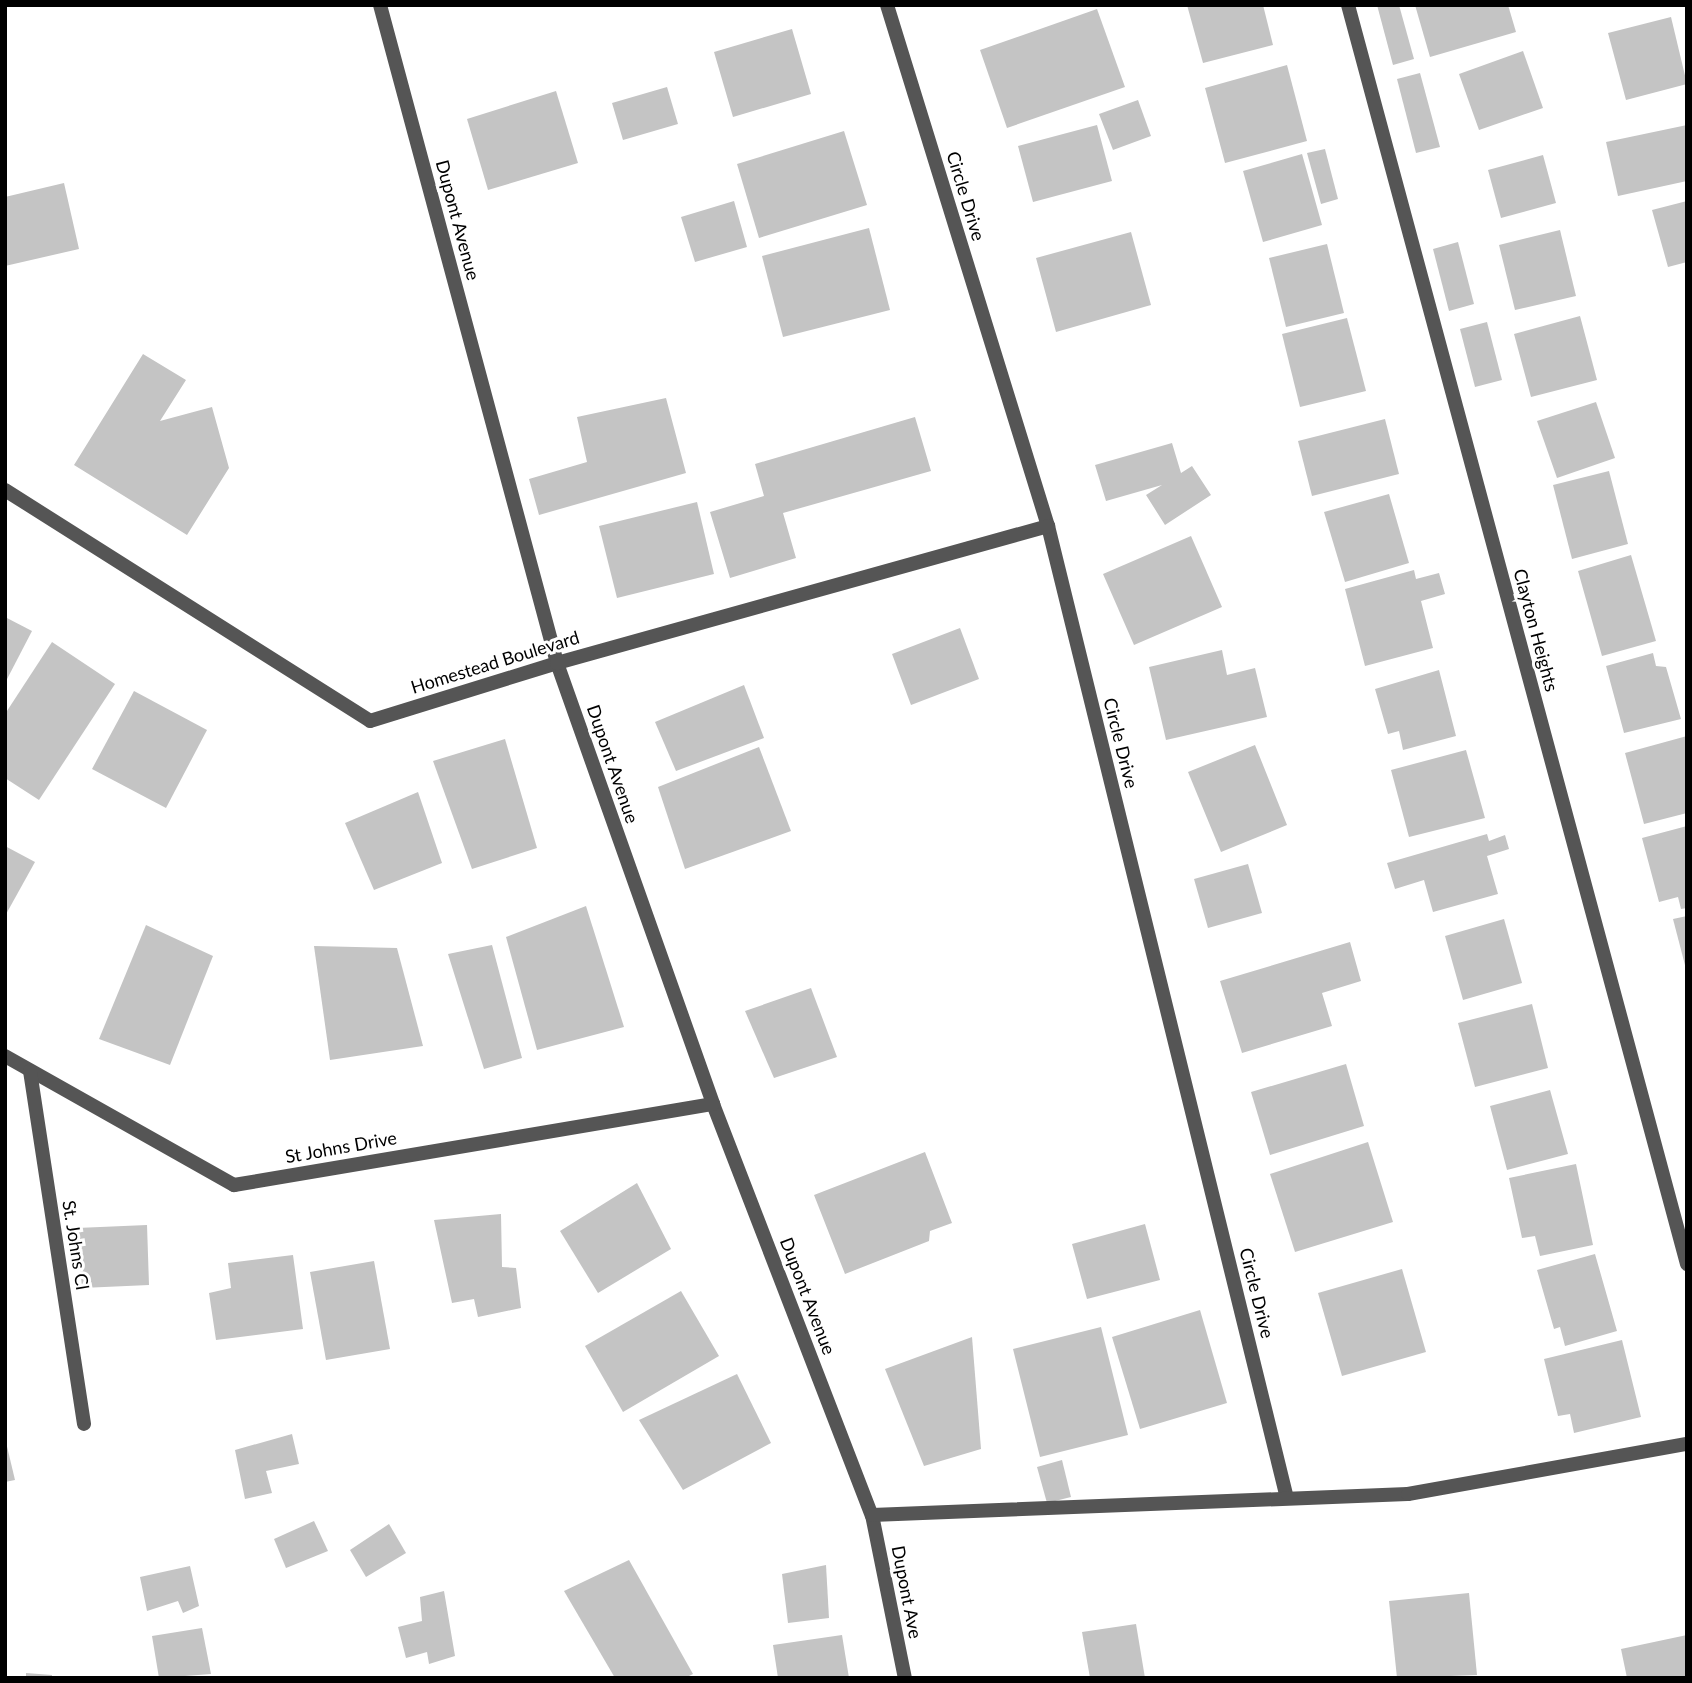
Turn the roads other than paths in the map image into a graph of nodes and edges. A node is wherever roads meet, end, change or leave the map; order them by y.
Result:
1 (380, 5) edge
2 (887, 5) edge
3 (1348, 5) edge
4 (5, 490) edge
5 (1048, 526) junction
6 (557, 663) junction
7 (5, 1056) edge
8 (30, 1071) junction
9 (713, 1104) junction
10 (1687, 1264) edge
11 (84, 1424) dead end
12 (1687, 1444) edge
13 (1287, 1498) junction
14 (872, 1515) junction
15 (905, 1678) edge

1 - 6 street, Dupont Avenue
2 - 5 street, Circle Drive
3 - 10 street, Clayton Heights
4 - 6 street, Homestead Boulevard
5 - 6 street, Homestead Boulevard
5 - 13 street, Circle Drive
6 - 9 street, Dupont Avenue
7 - 8 street, St Johns Drive
8 - 9 street, St Johns Drive
8 - 11 street, St. Johns Cl
9 - 14 street, Dupont Avenue
12 - 13 street
13 - 14 street
14 - 15 street, Dupont Ave

